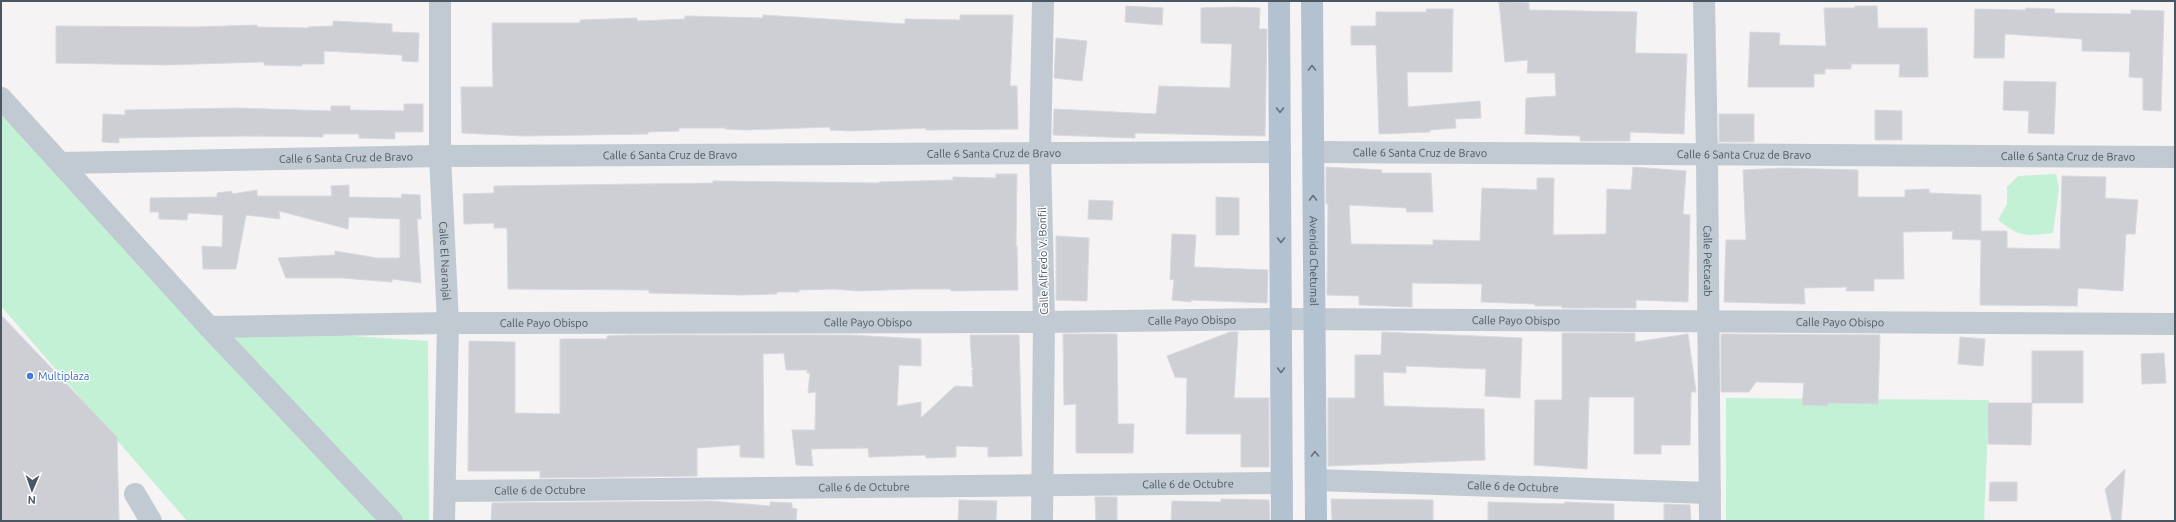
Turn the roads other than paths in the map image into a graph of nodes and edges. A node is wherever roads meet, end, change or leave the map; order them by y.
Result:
1 (440, 1) edge
2 (1043, 1) edge
3 (1279, 1) edge
4 (1312, 1) edge
5 (1704, 1) edge
6 (1, 98) edge
7 (1280, 152) junction
8 (1313, 152) junction
9 (1040, 153) junction
10 (1707, 155) junction
11 (440, 156) junction
12 (2175, 157) edge
13 (60, 163) junction
14 (1281, 318) junction
15 (1314, 320) junction
16 (1044, 322) junction
17 (1708, 322) junction
18 (448, 323) junction
19 (2175, 324) edge
20 (209, 327) junction
21 (1316, 480) junction
22 (1282, 483) junction
23 (1043, 484) junction
24 (446, 491) junction
25 (1710, 493) junction
26 (135, 494) dead end
27 (151, 521) edge
28 (392, 521) edge
29 (444, 521) edge
30 (1042, 521) edge
31 (1282, 521) edge
32 (1316, 521) edge
33 (1710, 521) edge

1 - 11 street, Calle El Naranjal
2 - 9 street, Calle Alfredo V. Bonfil
3 -> 7 main road
8 -> 4 main road, Avenida Chetumal
5 - 10 street, Calle Petcacab
6 - 13 street
7 - 9 street, Calle 6 Santa Cruz de Bravo
7 -> 14 main road
8 - 10 street, Calle 6 Santa Cruz de Bravo
15 -> 8 main road, Avenida Chetumal
9 - 11 street, Calle 6 Santa Cruz de Bravo
9 - 16 street, Calle Alfredo V. Bonfil
10 - 12 street, Calle 6 Santa Cruz de Bravo
10 - 17 street, Calle Petcacab
11 - 13 street, Calle 6 Santa Cruz de Bravo
11 - 18 street, Calle El Naranjal
13 - 20 street
14 - 15 street, Calle Payo Obispo
14 - 16 street, Calle Payo Obispo
14 -> 22 main road
15 - 17 street, Calle Payo Obispo
21 -> 15 main road, Avenida Chetumal
16 - 18 street, Calle Payo Obispo
16 - 23 street, Calle Alfredo V. Bonfil
17 - 19 street, Calle Payo Obispo
17 - 25 street, Calle Petcacab
18 - 20 street, Calle Payo Obispo
18 - 24 street, Calle El Naranjal
20 - 28 street
21 - 25 street, Calle 6 de Octubre
21 - 32 main road, Avenida Chetumal
22 - 23 street, Calle 6 de Octubre
22 - 31 main road
23 - 24 street, Calle 6 de Octubre
23 - 30 street, Calle Alfredo V. Bonfil
24 - 29 street, Calle El Naranjal
25 - 33 street, Calle Petcacab
26 - 27 street

